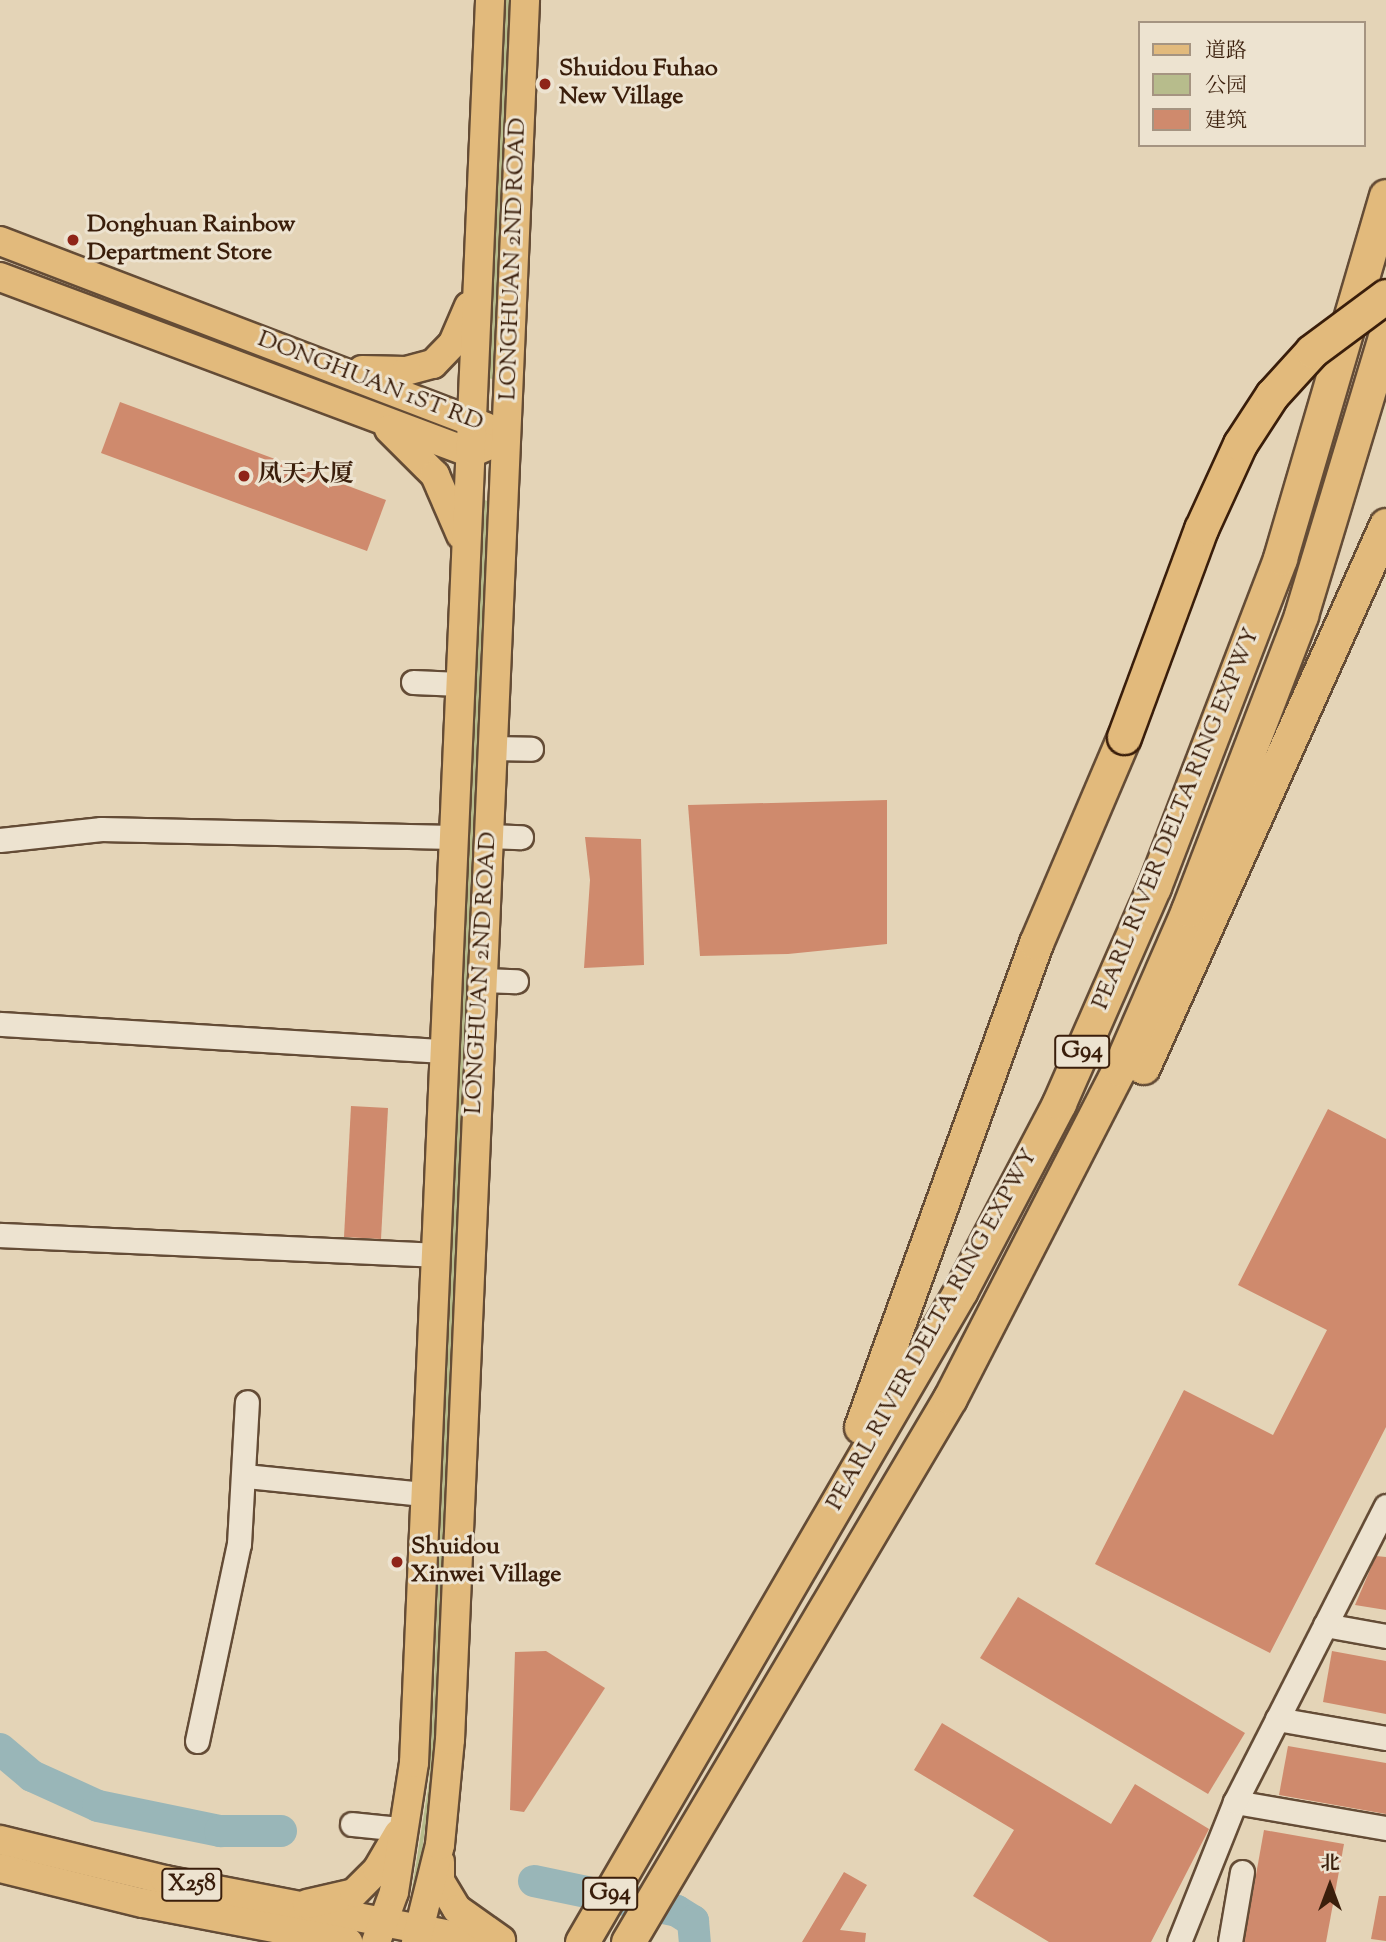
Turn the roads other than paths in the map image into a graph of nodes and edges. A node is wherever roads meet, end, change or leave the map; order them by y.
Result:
1 (490, 0) edge
2 (525, 0) edge
3 (1386, 196) edge
4 (0, 241) edge
5 (478, 270) junction
6 (0, 277) edge
7 (1386, 296) edge
8 (1386, 333) edge
9 (329, 365) junction
10 (366, 414) junction
11 (472, 420) junction
12 (507, 438) junction
13 (471, 453) junction
14 (1386, 525) edge
15 (466, 563) junction
16 (413, 682) dead end
17 (460, 684) junction
18 (492, 748) junction
19 (531, 749) dead end
20 (488, 836) junction
21 (453, 837) junction
22 (521, 837) dead end
23 (0, 840) edge
24 (482, 980) junction
25 (516, 981) dead end
26 (0, 1024) edge
27 (444, 1051) junction
28 (0, 1235) edge
29 (434, 1255) junction
30 (950, 1398) junction
31 (247, 1402) dead end
32 (246, 1476) junction
33 (424, 1494) junction
34 (1386, 1506) edge
35 (818, 1535) junction
36 (1325, 1625) junction
37 (1386, 1636) edge
38 (1277, 1719) junction
39 (1386, 1738) edge
40 (197, 1741) dead end
41 (1235, 1802) junction
42 (405, 1817) junction
43 (352, 1824) dead end
44 (1386, 1828) edge
45 (0, 1840) edge
46 (440, 1845) junction
47 (0, 1868) edge
48 (1242, 1872) dead end
49 (287, 1904) junction
50 (380, 1934) edge
51 (418, 1937) edge
52 (348, 1942) edge
53 (487, 1942) edge
54 (504, 1942) edge
55 (582, 1942) edge
56 (628, 1942) edge
57 (1179, 1942) edge
58 (1230, 1942) edge

1 - 5 main road, LONGHUAN 2ND ROAD
2 - 12 main road, LONGHUAN 2ND ROAD
3 - 35 highway, PEARL RIVER DELTA RING EXPWY / G94
4 - 9 main road, DONGHUAN 1ST RD
5 - 9 main road
5 - 11 main road, LONGHUAN 2ND ROAD
6 - 10 main road, DONGHUAN 1ST RD
7 - 35 highway, bridge
8 - 30 highway, PEARL RIVER DELTA RING EXPWY / G94
9 - 11 main road, DONGHUAN 1ST RD
10 - 13 main road, DONGHUAN 1ST RD
10 - 15 main road
11 - 12 main road, DONGHUAN 1ST RD
11 - 13 main road, LONGHUAN 2ND ROAD
12 - 13 main road, DONGHUAN 1ST RD
12 - 18 main road, LONGHUAN 2ND ROAD
13 - 15 main road, LONGHUAN 2ND ROAD
14 - 30 highway
15 - 17 main road, LONGHUAN 2ND ROAD
16 - 17 street
17 - 21 main road, LONGHUAN 2ND ROAD
18 - 19 street
18 - 20 main road, LONGHUAN 2ND ROAD
20 - 22 street
20 - 24 main road, LONGHUAN 2ND ROAD
21 - 23 street
21 - 27 main road, LONGHUAN 2ND ROAD
24 - 25 street
24 - 46 main road, LONGHUAN 2ND ROAD
26 - 27 street
27 - 29 main road, LONGHUAN 2ND ROAD
28 - 29 street
29 - 33 main road, LONGHUAN 2ND ROAD
30 - 56 highway, PEARL RIVER DELTA RING EXPWY / G94
31 - 32 street
32 - 33 street
32 - 40 street
33 - 42 main road, LONGHUAN 2ND ROAD
34 - 36 street
35 - 55 highway, PEARL RIVER DELTA RING EXPWY / G94
36 - 37 street
36 - 38 street
38 - 39 street
38 - 41 street
41 - 44 street
41 - 57 street
42 - 43 street
42 - 49 main road
42 - 50 main road, LONGHUAN 2ND ROAD
45 - 49 main road, X258
46 - 51 main road, LONGHUAN 2ND ROAD
46 - 54 main road
47 - 52 main road, X258
48 - 58 street
49 - 50 main road, X258
50 - 51 main road, X258
51 - 53 main road, X258

